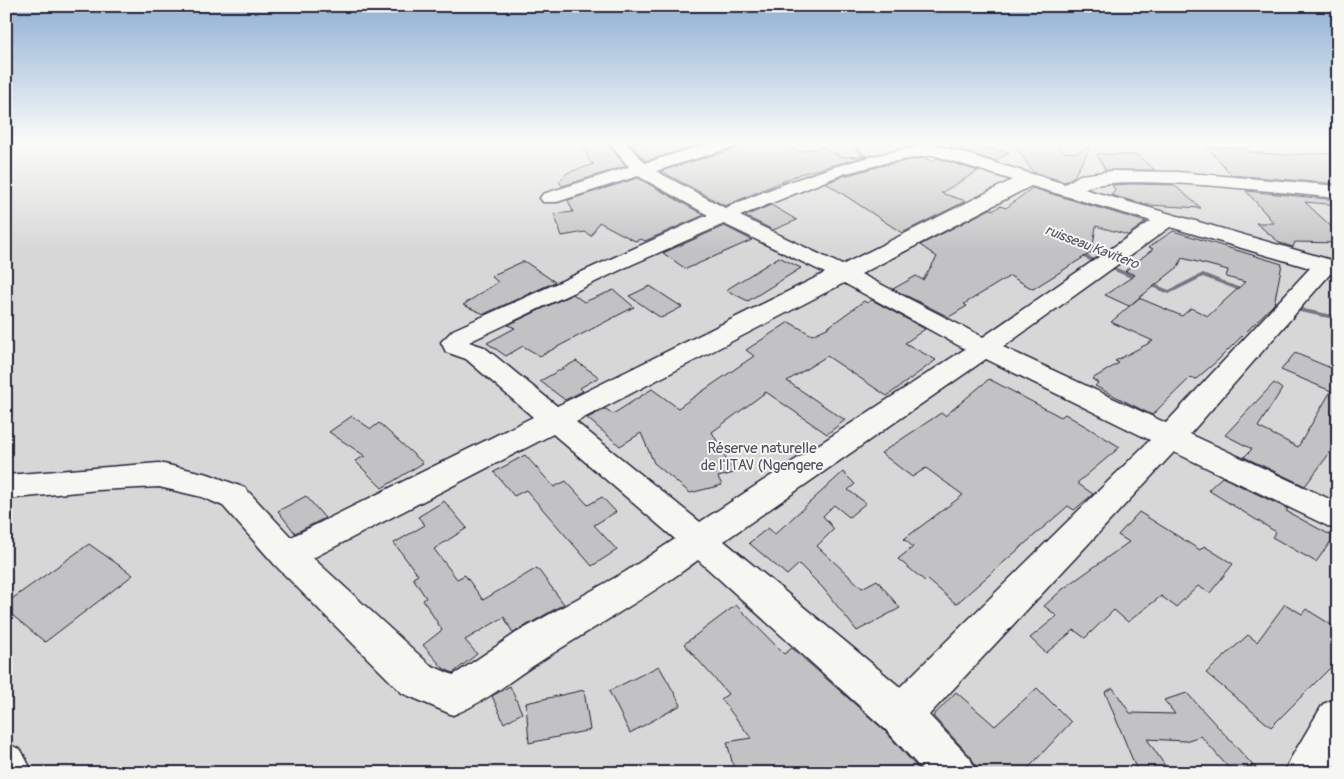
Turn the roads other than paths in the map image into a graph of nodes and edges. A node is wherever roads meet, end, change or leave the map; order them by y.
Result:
1 (617, 178) edge
2 (655, 178) edge
3 (815, 178) edge
4 (1101, 178) edge
5 (1182, 178) edge
6 (1030, 179) joint
7 (1069, 190) junction
8 (1318, 190) junction
9 (1338, 192) edge
10 (550, 198) dead end
11 (1338, 208) edge
12 (726, 217) junction
13 (1168, 219) junction
14 (1331, 267) edge
15 (844, 274) junction
16 (984, 348) junction
17 (556, 421) junction
18 (1170, 438) junction
19 (6, 486) edge
20 (1338, 518) edge
21 (699, 540) junction
22 (287, 555) junction
23 (901, 715) junction
24 (1338, 720) edge
25 (6, 765) edge
26 (10, 773) edge
27 (955, 773) edge
28 (1306, 773) edge

1 - 10 street
2 - 12 street
3 - 12 street
4 - 7 street
5 - 8 street
6 - 7 street
6 - 15 street
7 - 13 street
8 - 9 street
8 - 11 street
12 - 15 street
12 - 17 street
13 - 14 street
13 - 16 street
14 - 18 street
15 - 16 street
15 - 17 street
16 - 18 street
16 - 21 street
17 - 21 street
17 - 22 street
18 - 20 street
18 - 23 street
19 - 22 street
21 - 22 street
21 - 23 street
23 - 27 street
24 - 28 street
25 - 26 street

